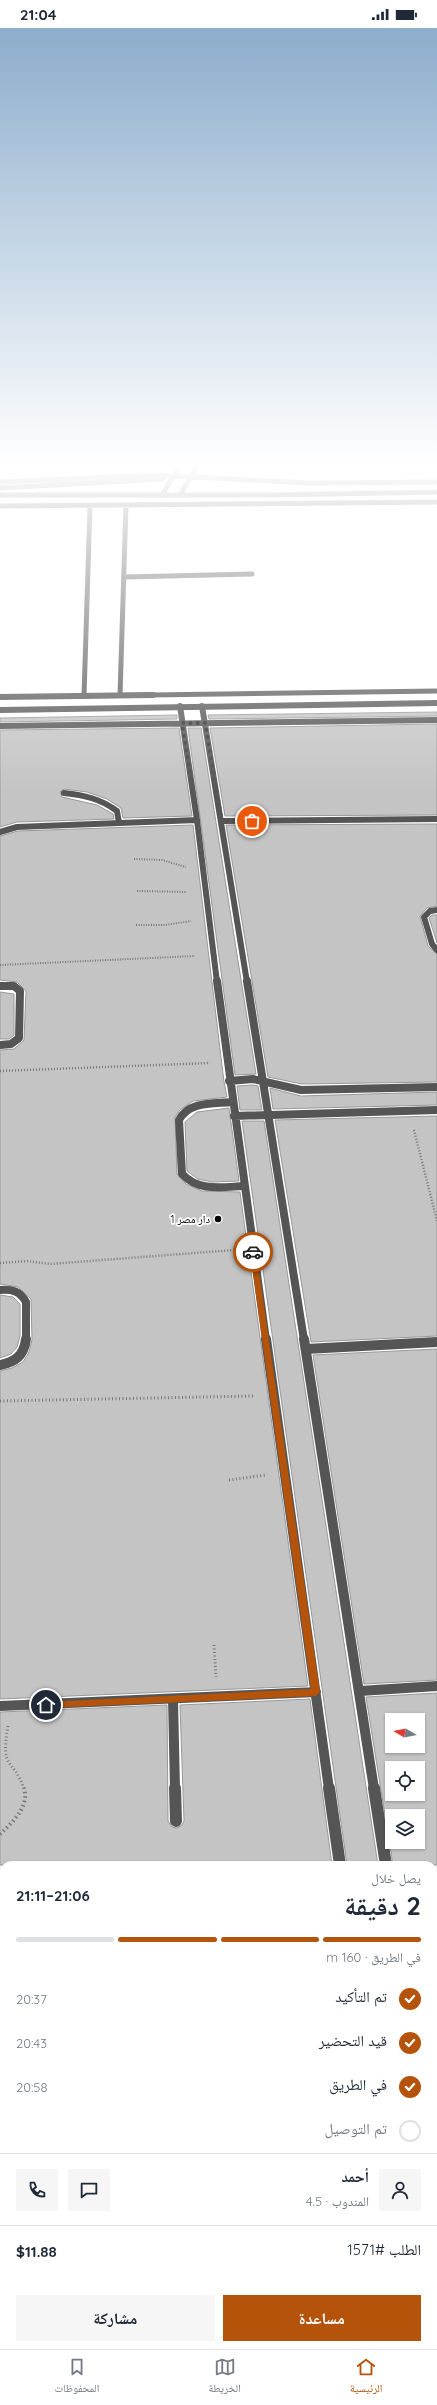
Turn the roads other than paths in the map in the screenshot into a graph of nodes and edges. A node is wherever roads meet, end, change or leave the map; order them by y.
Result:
1 (88, 575) edge
2 (196, 575) edge
3 (125, 577) joint
4 (437, 690) edge
5 (120, 695) junction
6 (84, 696) junction
7 (0, 697) edge
8 (437, 703) edge
9 (180, 706) junction
10 (202, 706) junction
11 (0, 710) edge
12 (437, 720) edge
13 (182, 723) junction
14 (205, 723) junction
15 (0, 726) edge
16 (64, 793) dead end
17 (437, 819) edge
18 (197, 820) junction
19 (222, 821) junction
20 (119, 823) junction
21 (0, 832) edge
22 (437, 910) edge
23 (437, 950) edge
24 (0, 986) edge
25 (0, 1045) edge
26 (229, 1081) junction
27 (264, 1082) junction
28 (437, 1087) edge
29 (232, 1102) junction
30 (437, 1110) edge
31 (269, 1115) junction
32 (234, 1116) junction
33 (244, 1186) junction
34 (0, 1290) edge
35 (437, 1342) edge
36 (306, 1349) junction
37 (0, 1365) edge
38 (437, 1686) edge
39 (360, 1691) junction
40 (316, 1692) junction
41 (172, 1699) junction
42 (0, 1706) edge
43 (176, 1821) dead end
44 (339, 1861) edge
45 (385, 1861) edge

1 - 6 street
2 - 3 street
3 - 5 street
4 - 5 street
5 - 6 street
6 - 7 street
8 - 10 street
9 - 10 street
9 - 11 street
9 - 13 street
10 - 14 street
12 - 14 street
13 - 14 street
13 - 15 street
13 - 18 street
14 - 19 street
16 - 20 street
17 - 19 street
18 - 20 street
18 - 26 street
19 - 27 street
20 - 21 street
22 - 23 street
24 - 25 street
26 - 27 street
26 - 29 street
27 - 28 street
27 - 31 street
29 - 32 street
29 - 33 street
30 - 31 street
31 - 32 street
31 - 36 street
32 - 33 street
33 - 40 street
34 - 37 street
35 - 36 street
36 - 39 street
38 - 39 street
39 - 45 street
40 - 41 street
40 - 44 street
41 - 42 street
41 - 43 street

